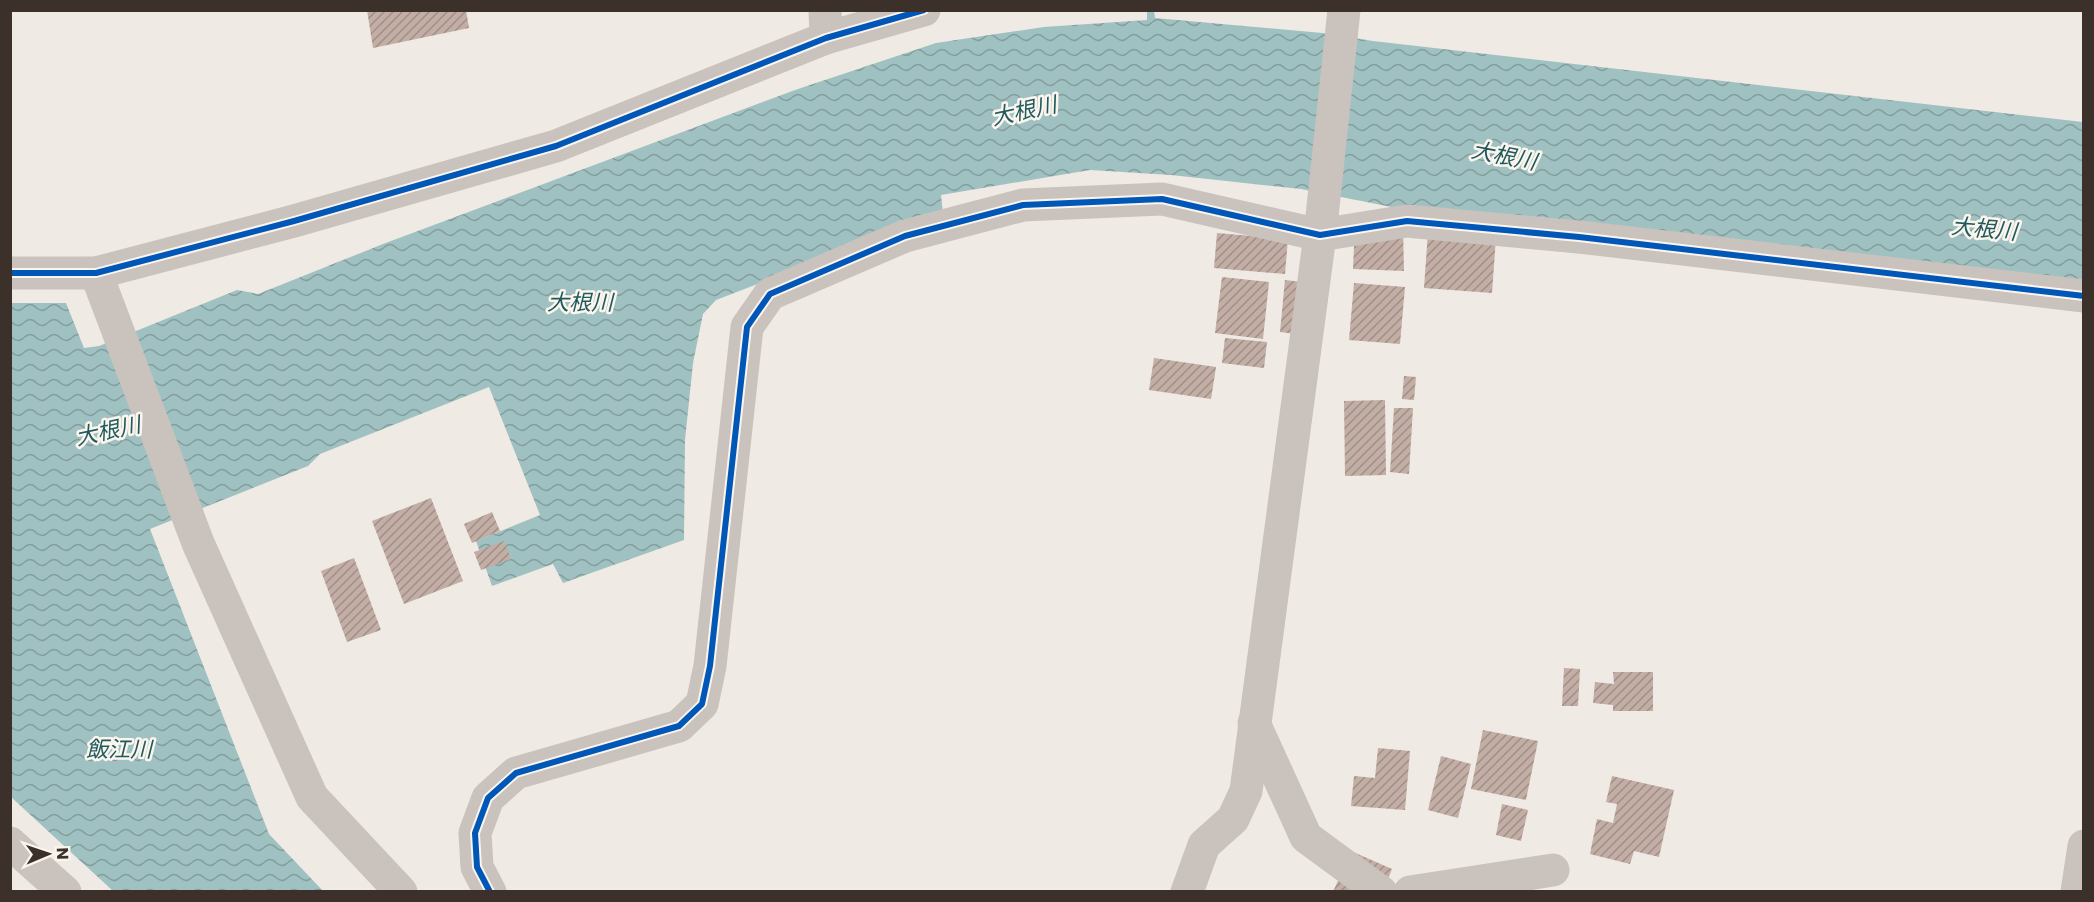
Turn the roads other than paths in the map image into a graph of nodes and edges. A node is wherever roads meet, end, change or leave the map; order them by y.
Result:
1 (924, 10) edge
2 (1343, 19) edge
3 (825, 24) edge
4 (1321, 229) junction
5 (10, 273) edge
6 (101, 287) junction
7 (2084, 296) edge
8 (1254, 723) junction
9 (10, 843) edge
10 (2084, 846) edge
11 (1553, 870) dead end
12 (65, 891) edge
13 (401, 891) edge
14 (490, 891) edge
15 (1187, 891) edge
16 (1381, 891) edge
17 (1410, 891) edge
18 (2077, 891) edge

1 - 3 street
2 - 4 street
3 - 6 street
4 - 7 street
4 - 8 street
4 - 14 street
5 - 6 street
6 - 13 street
8 - 15 street
8 - 16 street
9 - 12 street
10 - 18 street
11 - 17 street

